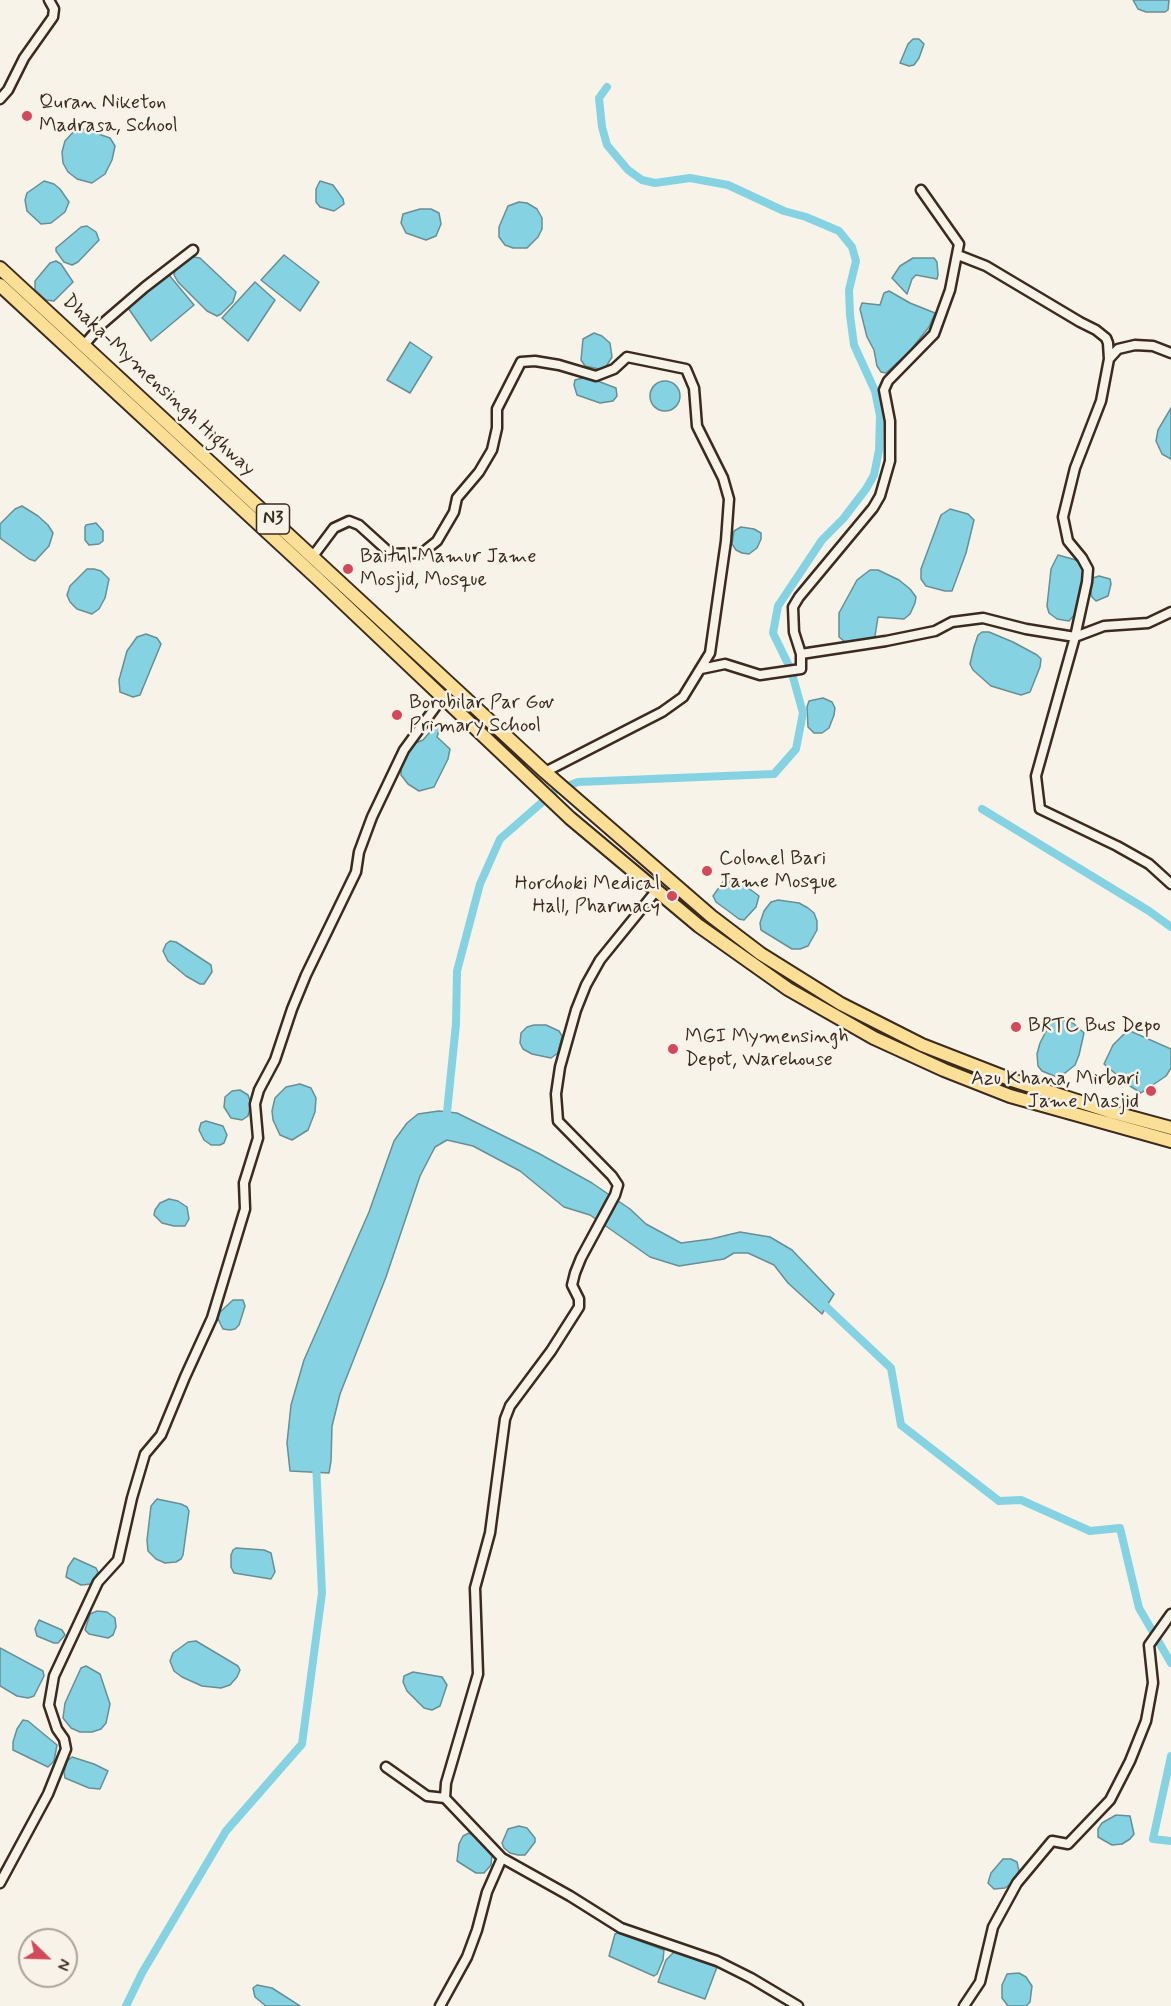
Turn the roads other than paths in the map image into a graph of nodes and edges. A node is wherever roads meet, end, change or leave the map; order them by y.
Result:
1 (49, 0) edge
2 (0, 99) edge
3 (921, 190) dead end
4 (193, 250) dead end
5 (958, 255) junction
6 (0, 268) edge
7 (0, 285) edge
8 (84, 345) junction
9 (1171, 353) edge
10 (1109, 359) junction
11 (313, 556) junction
12 (1171, 612) edge
13 (1075, 637) junction
14 (801, 654) junction
15 (701, 669) junction
16 (442, 698) junction
17 (544, 772) junction
18 (1171, 884) edge
19 (656, 891) junction
20 (1171, 1128) edge
21 (1171, 1142) edge
22 (1171, 1614) edge
23 (386, 1767) dead end
24 (445, 1798) junction
25 (502, 1858) junction
26 (0, 1883) edge
27 (440, 2006) edge
28 (798, 2006) edge
29 (964, 2006) edge

1 - 2 street
3 - 5 street
4 - 8 street
5 - 10 street
5 - 14 street
6 - 8 highway, Dhaka-Mymensingh Highway / N3
7 - 16 highway, N3
8 - 11 highway, Dhaka-Mymensingh Highway / N3
9 - 10 street
10 - 13 street
11 - 15 street
11 - 17 highway, Dhaka-Mymensingh Highway / N3
12 - 13 street
13 - 14 street
13 - 18 street
14 - 15 street
15 - 17 street
16 - 19 highway, N3
16 - 26 street
17 - 20 highway, Dhaka-Mymensingh Highway / N3
19 - 21 highway, N3
19 - 24 street
22 - 29 street
23 - 24 street
24 - 25 street
25 - 27 street
25 - 28 street

